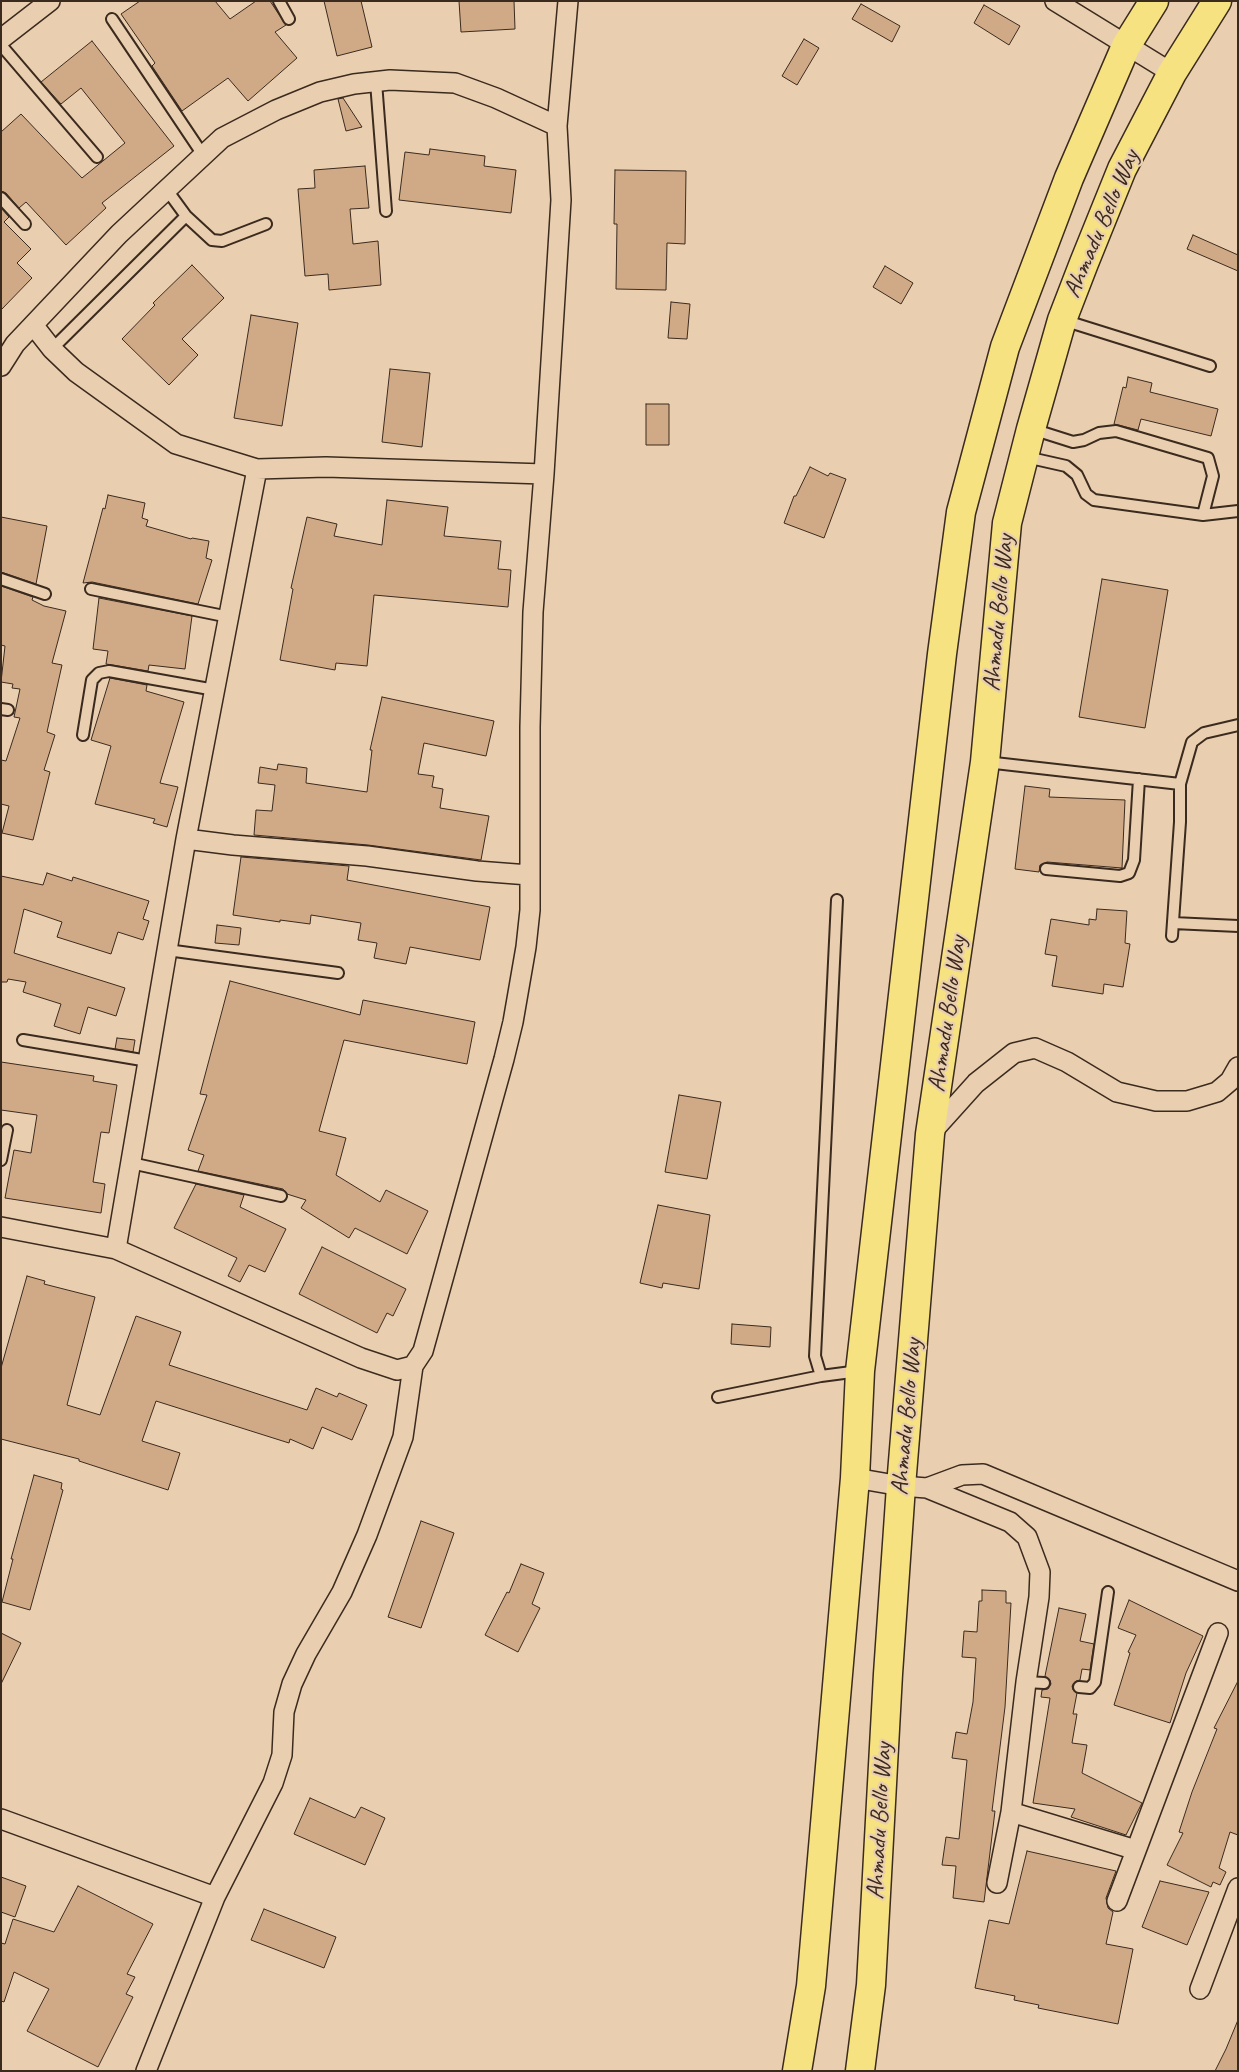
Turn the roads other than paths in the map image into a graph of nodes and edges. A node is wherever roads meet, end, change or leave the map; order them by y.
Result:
1 (50, 1) edge
2 (279, 1) edge
3 (568, 1) edge
4 (1055, 1) edge
5 (1154, 1) edge
6 (1217, 1) edge
7 (112, 19) dead end
8 (289, 19) dead end
9 (1, 39) edge
10 (1, 45) edge
11 (1126, 46) junction
12 (1172, 73) junction
13 (376, 82) junction
14 (557, 126) junction
15 (204, 155) junction
16 (97, 157) dead end
17 (167, 190) junction
18 (1, 198) edge
19 (386, 211) dead end
20 (186, 216) junction
21 (25, 224) dead end
22 (266, 224) dead end
23 (1062, 320) junction
24 (34, 326) junction
25 (52, 349) junction
26 (1, 366) edge
27 (1210, 366) dead end
28 (1031, 429) junction
29 (1024, 456) junction
30 (257, 469) junction
31 (544, 474) junction
32 (1238, 511) edge
33 (1203, 515) junction
34 (1, 579) edge
35 (91, 589) dead end
36 (45, 594) dead end
37 (229, 617) junction
38 (214, 690) junction
39 (1238, 725) edge
40 (83, 734) dead end
41 (985, 762) junction
42 (1139, 779) junction
43 (1180, 784) junction
44 (186, 839) junction
45 (1046, 869) dead end
46 (529, 875) junction
47 (837, 900) dead end
48 (1173, 923) junction
49 (1238, 926) edge
50 (1172, 936) dead end
51 (167, 950) junction
52 (338, 973) dead end
53 (23, 1040) dead end
54 (148, 1061) junction
55 (1238, 1068) edge
56 (7, 1130) dead end
57 (930, 1134) junction
58 (1, 1160) edge
59 (131, 1163) junction
60 (281, 1196) dead end
61 (1, 1228) edge
62 (116, 1249) junction
63 (413, 1366) junction
64 (860, 1371) junction
65 (821, 1376) junction
66 (718, 1397) dead end
67 (855, 1478) junction
68 (901, 1486) junction
69 (928, 1488) junction
70 (1238, 1581) edge
71 (1108, 1592) dead end
72 (1218, 1634) dead end
73 (1078, 1687) dead end
74 (1010, 1812) junction
75 (1, 1819) edge
76 (1136, 1850) junction
77 (997, 1883) dead end
78 (1238, 1888) edge
79 (214, 1897) junction
80 (1117, 1901) dead end
81 (1200, 1989) dead end
82 (146, 2071) edge
83 (797, 2071) edge
84 (860, 2071) edge

1 - 9 street
2 - 8 lane
3 - 14 street
4 - 11 street
5 - 11 main road, Ahmadu Bello Way
6 - 12 main road, Ahmadu Bello Way
7 - 15 lane
10 - 16 lane
11 - 12 street
11 - 64 main road, Ahmadu Bello Way
12 - 23 main road, Ahmadu Bello Way
13 - 14 street
13 - 15 street
13 - 19 lane
14 - 31 street
15 - 17 street
17 - 20 lane
17 - 24 street
18 - 21 lane
20 - 22 lane
20 - 25 lane
23 - 27 lane
23 - 28 main road, Ahmadu Bello Way
24 - 25 street
24 - 26 street
25 - 30 street
28 - 29 main road, Ahmadu Bello Way
28 - 33 lane
29 - 33 lane
29 - 41 main road, Ahmadu Bello Way
30 - 31 street
30 - 37 street
31 - 46 street
32 - 33 lane
34 - 36 lane
35 - 37 lane
37 - 38 street
38 - 40 lane
38 - 44 street
39 - 43 lane
41 - 42 lane
41 - 57 main road, Ahmadu Bello Way
42 - 43 lane
42 - 45 lane
43 - 48 lane
44 - 46 street
44 - 51 street
46 - 63 street
47 - 65 lane
48 - 49 lane
48 - 50 lane
51 - 52 lane
51 - 54 street
53 - 54 lane
54 - 59 street
55 - 57 street
56 - 58 lane
57 - 68 main road, Ahmadu Bello Way
59 - 60 lane
59 - 62 street
61 - 62 street
62 - 63 street
63 - 79 street
64 - 65 lane
64 - 67 main road, Ahmadu Bello Way
65 - 66 lane
67 - 68 street
67 - 83 main road, Ahmadu Bello Way
68 - 69 street
68 - 84 main road, Ahmadu Bello Way
69 - 70 street
69 - 74 street
71 - 73 lane
72 - 76 street
74 - 76 street
74 - 77 street
75 - 79 street
76 - 80 street
78 - 81 street
79 - 82 street

